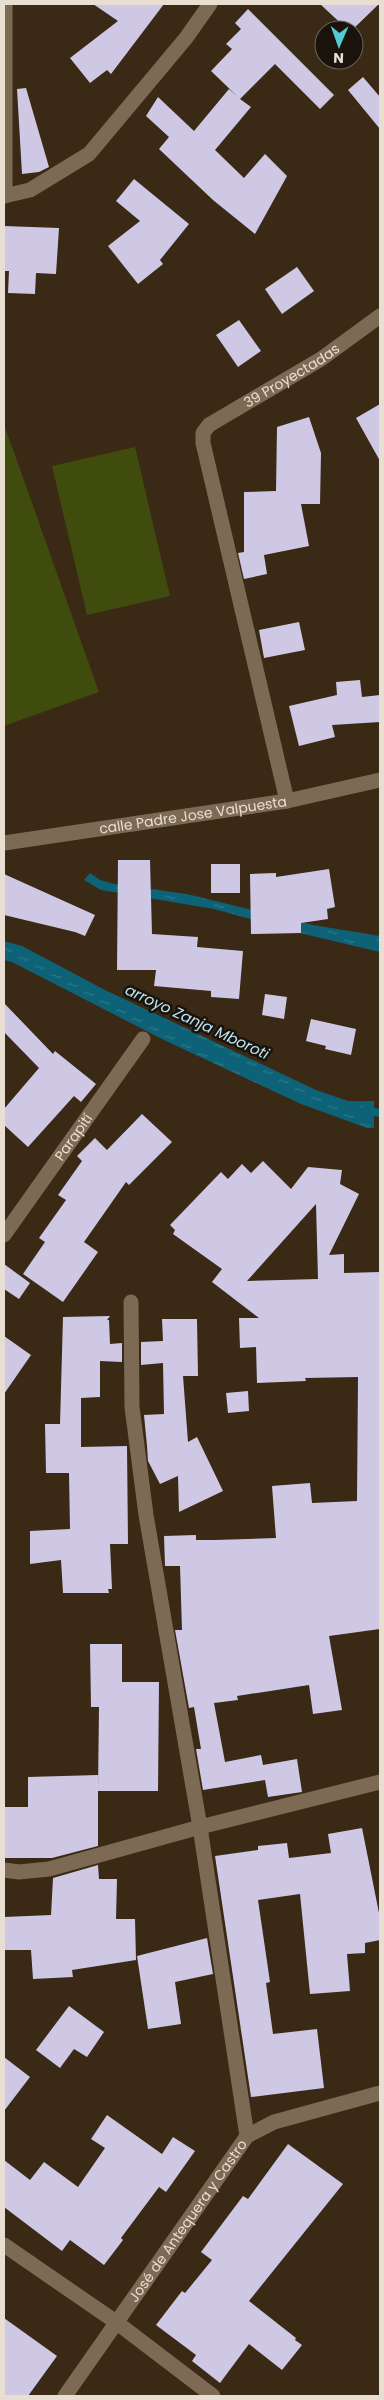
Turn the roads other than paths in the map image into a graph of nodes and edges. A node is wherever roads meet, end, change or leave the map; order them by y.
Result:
1 (5, 4) edge
2 (210, 4) edge
3 (4, 196) edge
4 (380, 316) edge
5 (380, 780) edge
6 (287, 801) junction
7 (4, 843) edge
8 (143, 1039) dead end
9 (4, 1235) edge
10 (131, 1302) dead end
11 (380, 1782) edge
12 (200, 1827) junction
13 (4, 1870) edge
14 (380, 2093) edge
15 (247, 2136) junction
16 (4, 2245) edge
17 (116, 2322) junction
18 (65, 2396) edge
19 (213, 2396) edge

1 - 3 street
2 - 3 street
4 - 6 street, 39 Proyectadas
5 - 6 street, calle Padre Jose Valpuesta
6 - 7 street, calle Padre Jose Valpuesta
8 - 9 street, Parapití
10 - 12 street
11 - 12 street
12 - 13 street
12 - 15 street
14 - 15 street, José de Antequera y Castro
15 - 17 street, José de Antequera y Castro
16 - 17 street
17 - 18 street, José de Antequera y Castro
17 - 19 street

